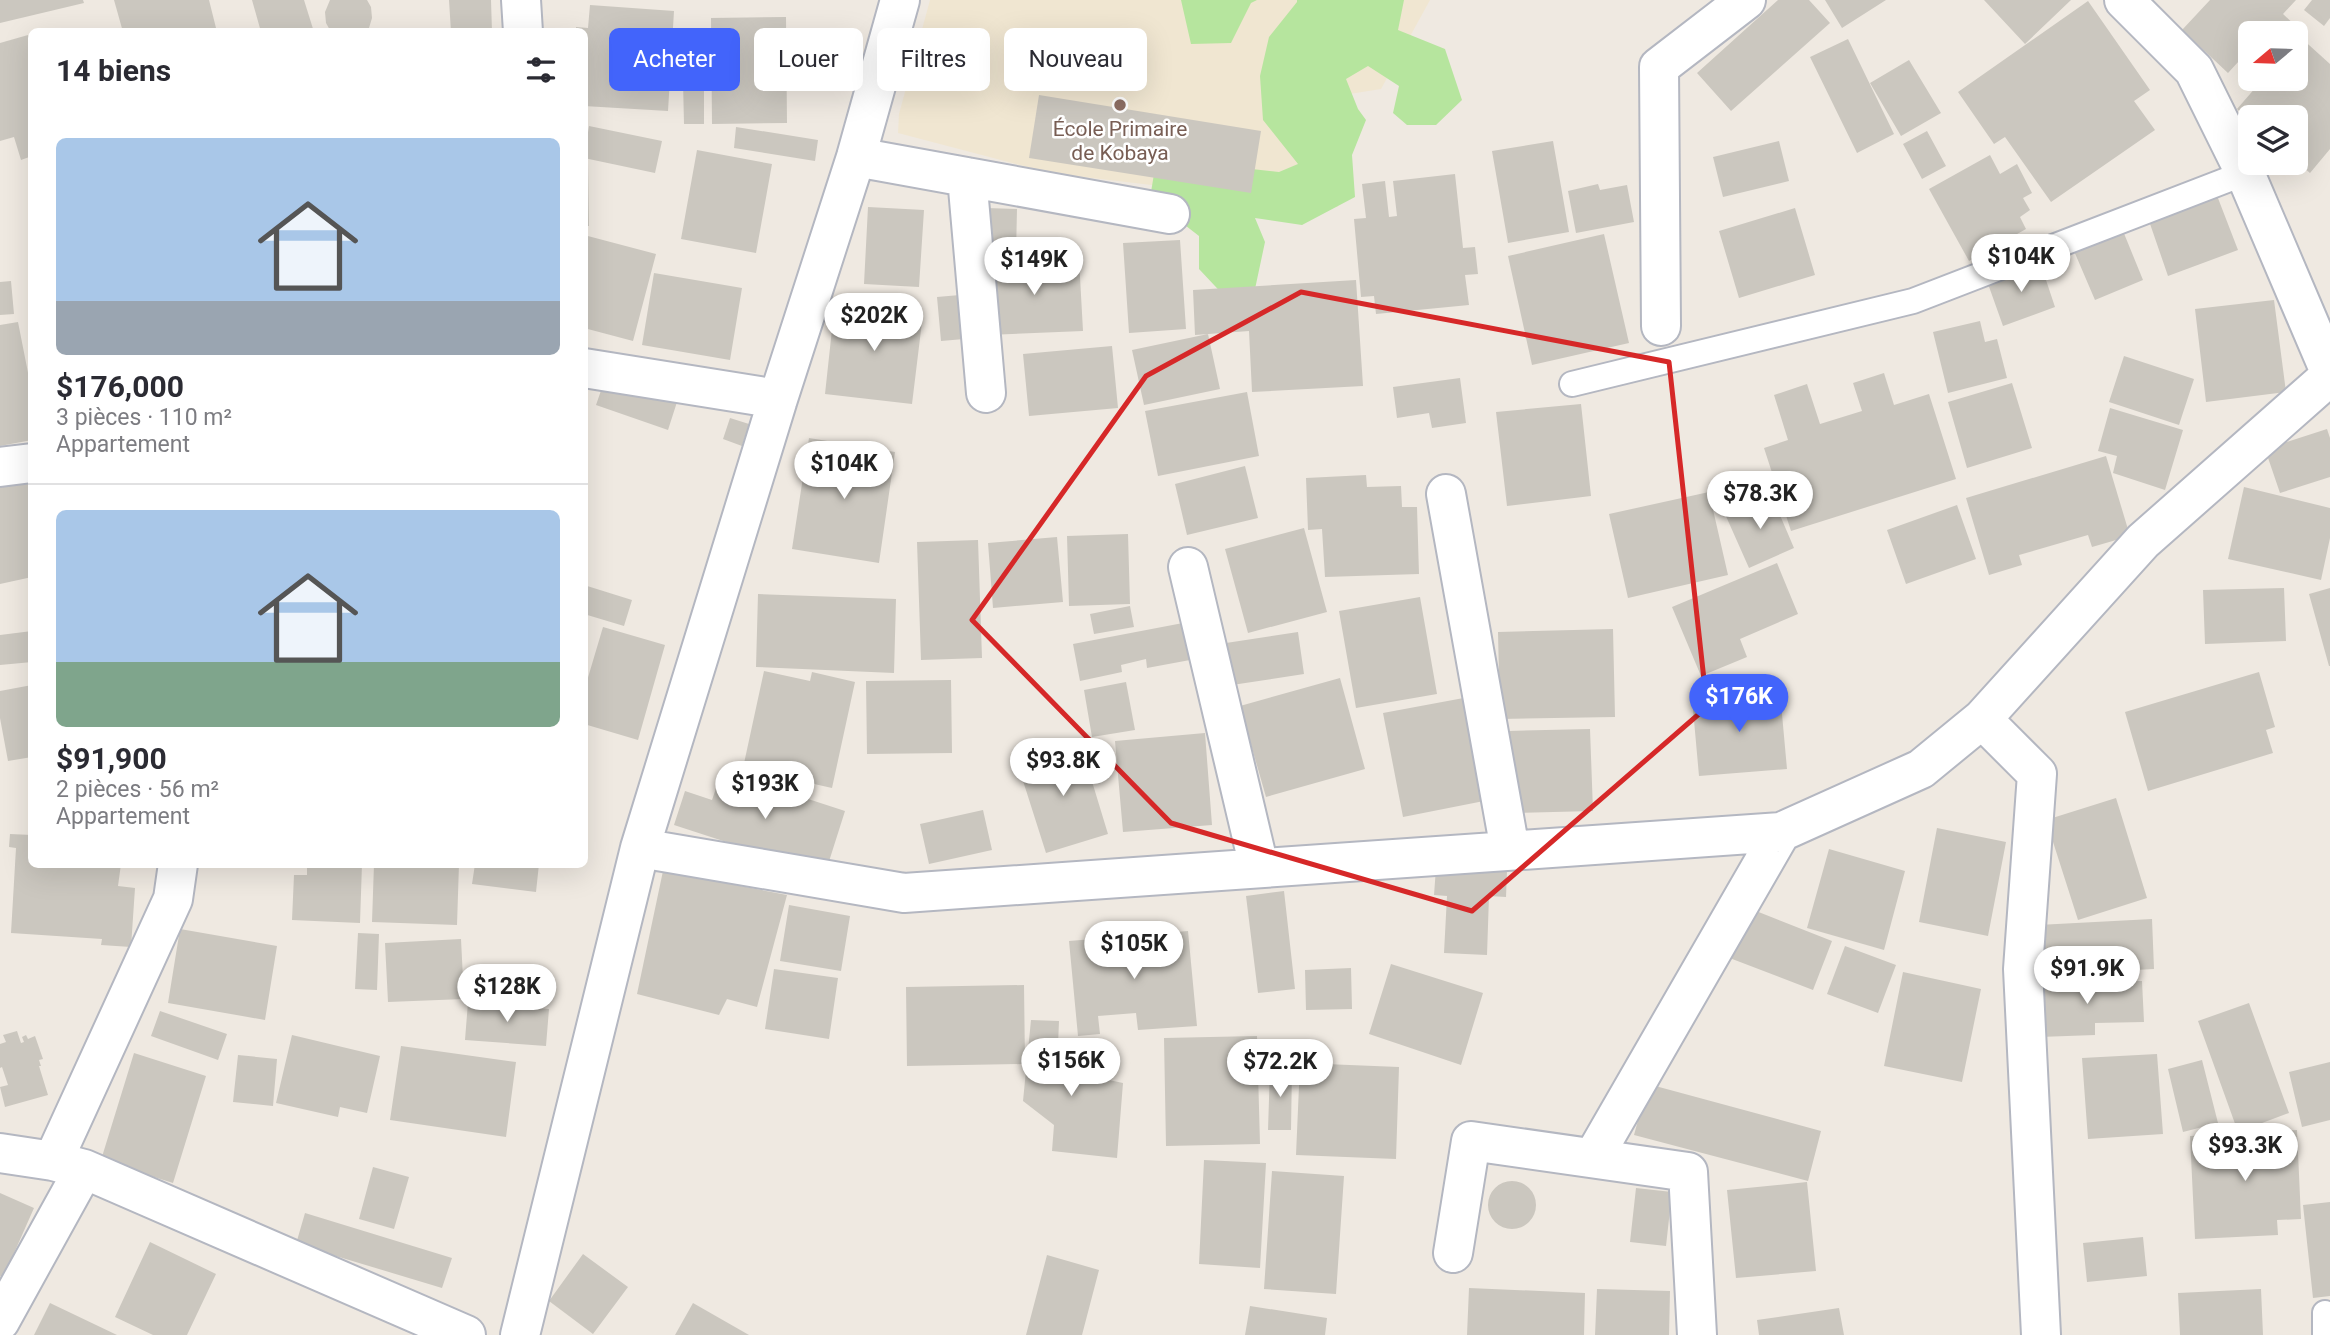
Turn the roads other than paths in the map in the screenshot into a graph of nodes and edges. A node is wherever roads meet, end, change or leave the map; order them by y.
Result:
1 (521, 0) edge
2 (900, 0) edge
3 (1746, 0) edge
4 (2124, 0) edge
5 (523, 28) edge
6 (856, 157) junction
7 (2238, 159) edge
8 (2240, 175) edge
9 (2246, 175) edge
10 (967, 177) junction
11 (1170, 214) dead end
12 (1661, 326) dead end
13 (588, 369) edge
14 (2330, 374) edge
15 (1572, 384) dead end
16 (986, 393) dead end
17 (778, 399) junction
18 (28, 464) edge
19 (0, 467) edge
20 (1446, 494) dead end
21 (1188, 567) dead end
22 (1982, 719) junction
23 (1781, 832) junction
24 (640, 848) junction
25 (1510, 850) junction
26 (1259, 867) junction
27 (177, 868) edge
28 (0, 1153) edge
29 (1593, 1158) junction
30 (69, 1165) junction
31 (1453, 1253) dead end
32 (0, 1321) edge
33 (466, 1335) edge
34 (520, 1335) edge
35 (1697, 1335) edge
36 (2041, 1335) edge

1 - 5 street
2 - 6 street
3 - 12 street
4 - 7 street
6 - 10 street
6 - 17 street
8 - 15 lane
9 - 14 street
10 - 11 street
10 - 16 street
13 - 17 street
14 - 22 street
17 - 24 street
18 - 19 street
20 - 25 street
21 - 26 street
22 - 23 street
22 - 36 street
23 - 25 street
23 - 29 street
24 - 26 street
24 - 34 street
25 - 26 street
27 - 30 street
28 - 30 street
29 - 31 street
29 - 35 street
30 - 32 street
30 - 33 street

